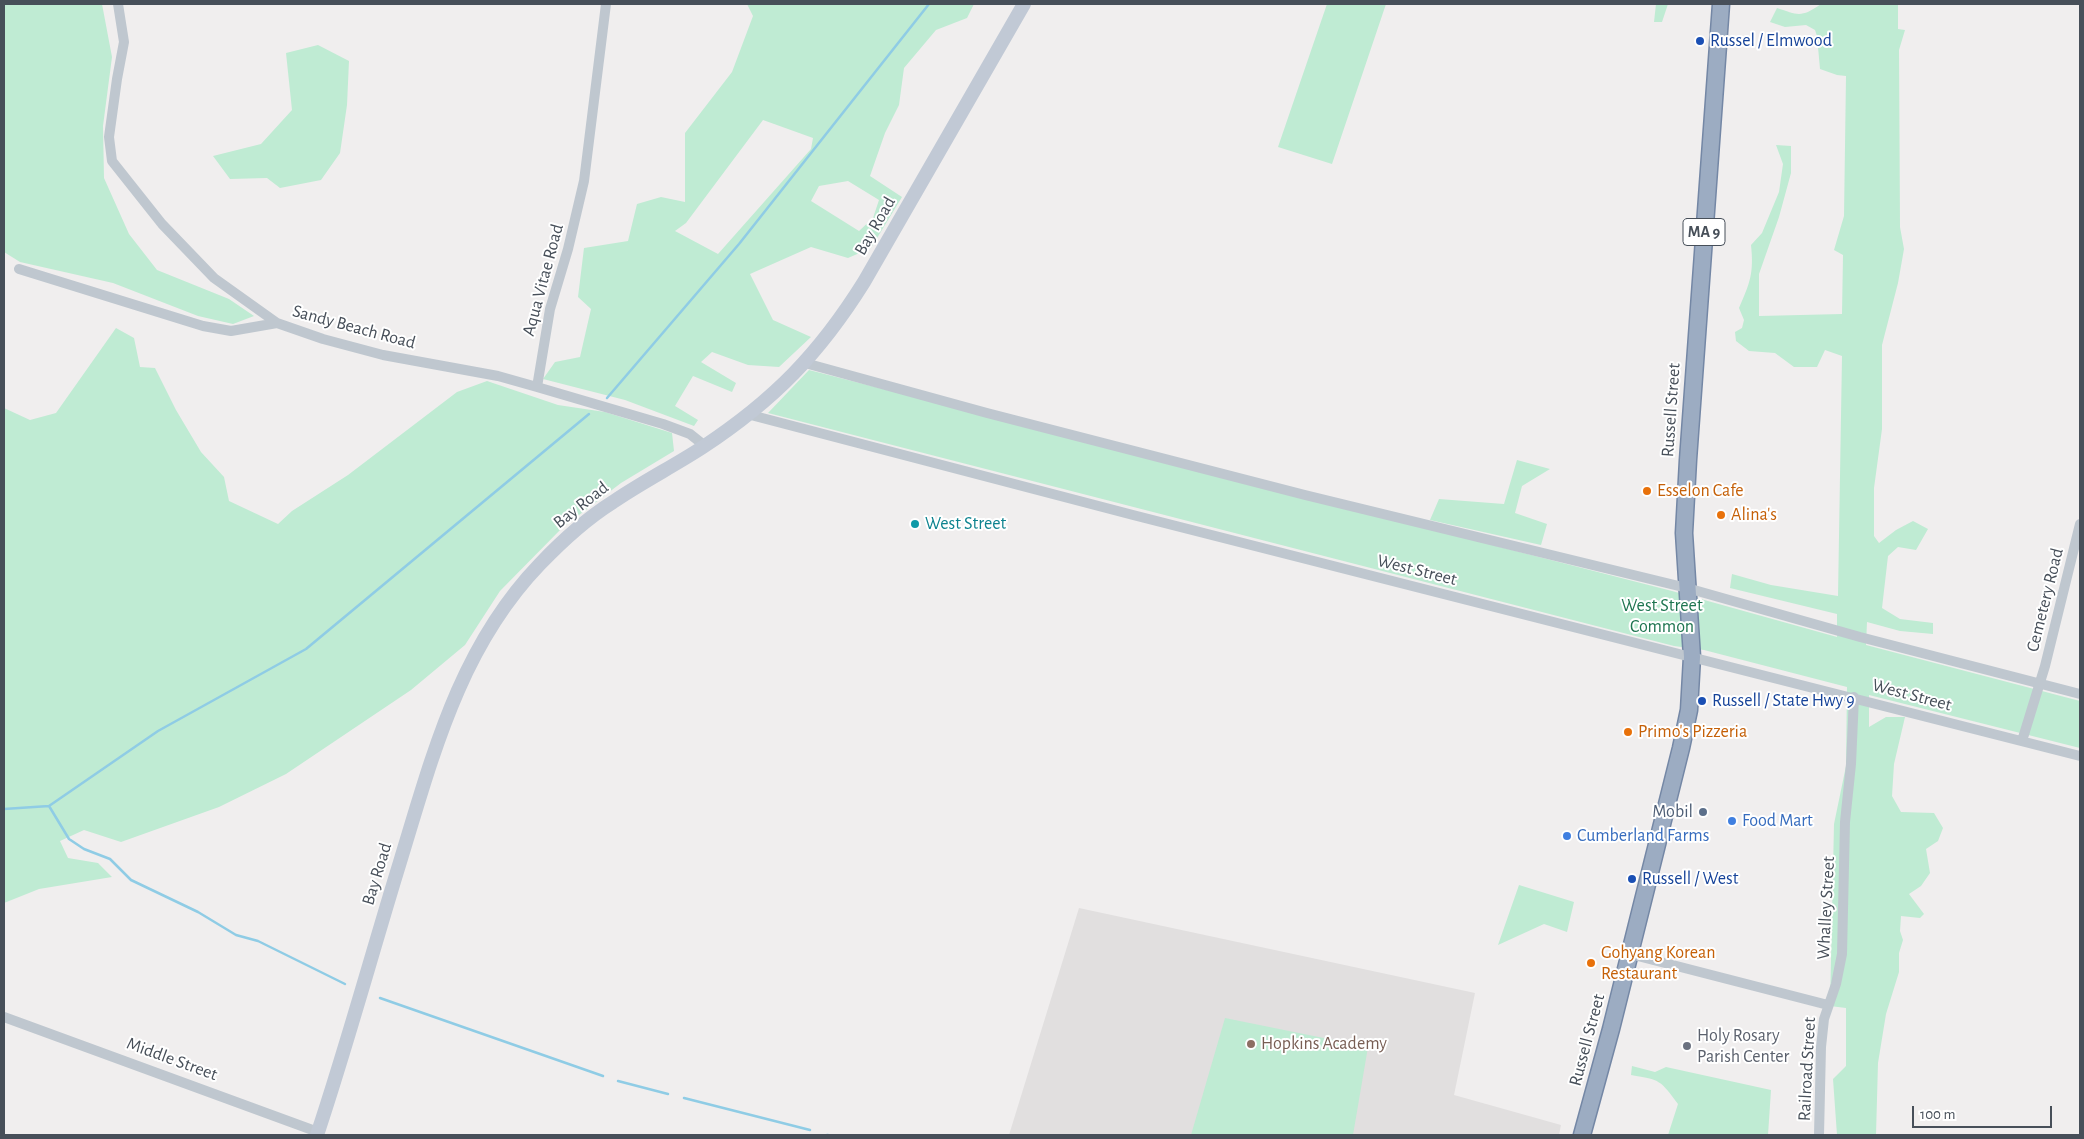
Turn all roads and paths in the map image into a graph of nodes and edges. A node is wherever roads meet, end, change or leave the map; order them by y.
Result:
1 (118, 4) edge
2 (606, 4) edge
3 (1024, 4) edge
4 (1722, 4) edge
5 (19, 269) dead end
6 (277, 323) junction
7 (805, 363) junction
8 (537, 388) junction
9 (747, 414) junction
10 (705, 446) junction
11 (2080, 524) edge
12 (1687, 588) junction
13 (1692, 657) junction
14 (2040, 683) junction
15 (2080, 694) edge
16 (1854, 697) junction
17 (2022, 741) junction
18 (2080, 756) edge
19 (1630, 954) junction
20 (1828, 1005) junction
21 (4, 1017) edge
22 (321, 1134) edge
23 (1582, 1135) edge
24 (1820, 1135) edge

1 - 6 street
2 - 8 street, Aqua Vitae Road
3 - 7 main road, Bay Road
4 - 12 highway, Russell Street / MA 9
5 - 6 street, Sandy Beach Road
6 - 8 street, Sandy Beach Road
7 - 9 main road, Bay Road
7 - 12 street
8 - 10 street
9 - 10 main road, Bay Road
9 - 13 street, West Street
10 - 22 main road, Bay Road
11 - 14 street, Cemetery Road
12 - 13 highway, Russell Street / MA 9
12 - 14 street
13 - 16 street, West Street
13 - 19 highway, Russell Street / MA 9
14 - 15 street
14 - 17 street, Cemetery Road
16 - 17 street, West Street
16 - 20 street, Whalley Street
17 - 18 street, West Street
19 - 20 street
19 - 23 highway, Russell Street / MA 9
20 - 24 street, Railroad Street
21 - 22 street, Middle Street

